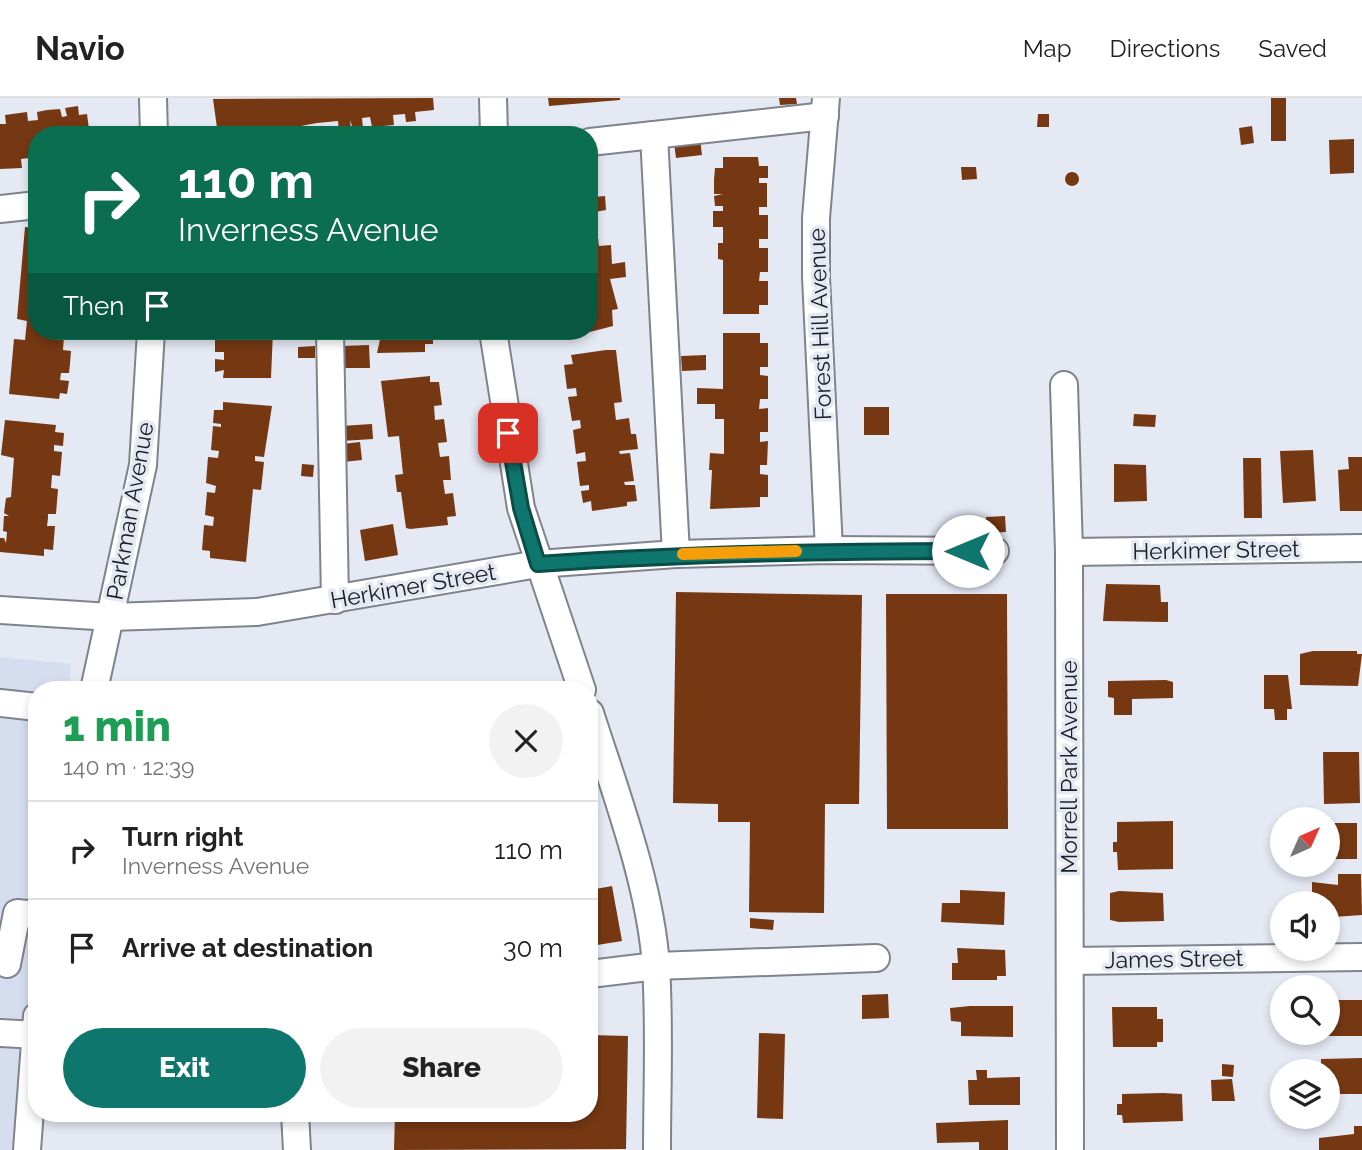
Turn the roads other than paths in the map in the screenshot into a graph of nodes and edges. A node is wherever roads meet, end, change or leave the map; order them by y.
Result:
1 (153, 98) edge
2 (494, 98) edge
3 (825, 107) edge
4 (154, 126) edge
5 (494, 126) edge
6 (654, 135) junction
7 (598, 141) edge
8 (28, 206) edge
9 (0, 209) edge
10 (150, 340) edge
11 (330, 340) edge
12 (494, 340) edge
13 (1064, 385) dead end
14 (1362, 548) edge
15 (829, 550) junction
16 (995, 551) dead end
17 (1069, 552) junction
18 (676, 554) junction
19 (538, 564) junction
20 (335, 600) junction
21 (0, 610) edge
22 (111, 617) junction
23 (96, 681) edge
24 (579, 681) edge
25 (0, 703) edge
26 (28, 705) edge
27 (598, 739) edge
28 (28, 914) edge
29 (1362, 957) edge
30 (876, 958) dead end
31 (1070, 961) junction
32 (7, 964) dead end
33 (656, 966) junction
34 (598, 973) edge
35 (28, 1030) edge
36 (0, 1033) edge
37 (29, 1122) edge
38 (295, 1122) edge
39 (27, 1150) edge
40 (297, 1150) edge
41 (657, 1150) edge
42 (1070, 1150) edge

1 - 4 street
2 - 5 street
3 - 6 street
3 - 15 street, Forest Hill Avenue
6 - 7 street
6 - 18 street
8 - 9 street
10 - 22 street, Parkman Avenue
11 - 20 street
12 - 19 street
13 - 17 street, Morrell Park Avenue
14 - 17 street, Herkimer Street
15 - 16 street, Herkimer Street
15 - 18 street, Herkimer Street
17 - 31 street, Morrell Park Avenue
18 - 19 street, Herkimer Street
19 - 20 street, Herkimer Street
19 - 24 street
20 - 22 street, Herkimer Street
21 - 22 street, Herkimer Street
22 - 23 street, Parkman Avenue
25 - 26 street
27 - 33 street
28 - 32 street
29 - 31 street, James Street
30 - 33 street
31 - 42 street, Morrell Park Avenue
33 - 34 street
33 - 41 street
35 - 36 street
37 - 39 street
38 - 40 street

